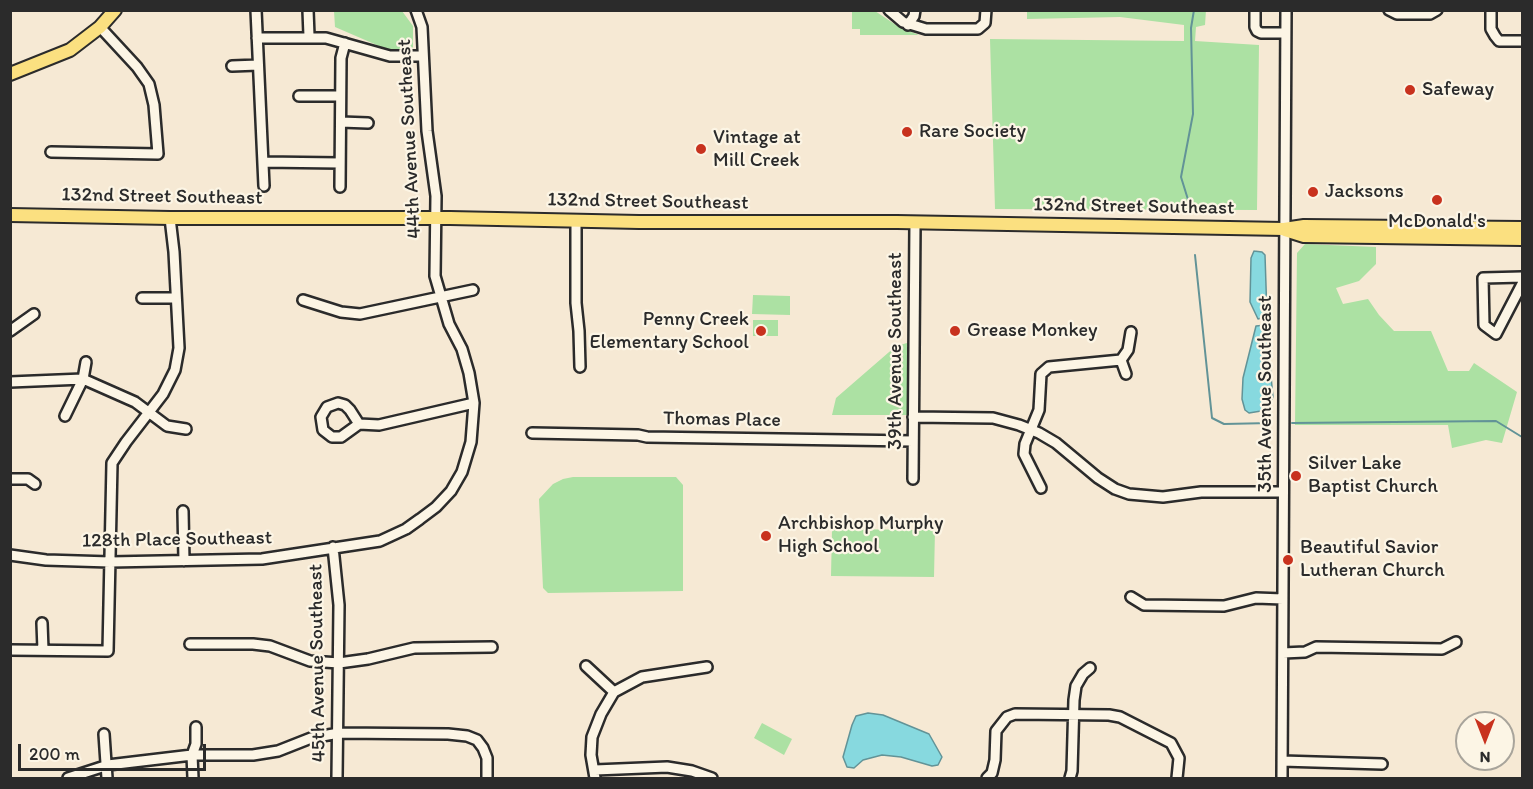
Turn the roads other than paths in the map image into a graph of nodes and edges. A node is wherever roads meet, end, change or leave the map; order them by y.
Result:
1 (115, 10) edge
2 (256, 10) edge
3 (308, 10) edge
4 (416, 10) edge
5 (889, 10) edge
6 (915, 10) edge
7 (986, 10) edge
8 (1255, 10) edge
9 (1286, 10) edge
10 (1389, 10) edge
11 (1437, 10) edge
12 (1491, 10) edge
13 (908, 25) junction
14 (100, 27) junction
15 (1285, 33) junction
16 (309, 36) junction
17 (257, 38) junction
18 (1522, 41) edge
19 (345, 43) junction
20 (423, 56) junction
21 (258, 65) junction
22 (232, 66) dead end
23 (10, 74) edge
24 (299, 96) dead end
25 (340, 96) junction
26 (340, 122) junction
27 (368, 123) dead end
28 (51, 152) dead end
29 (262, 162) junction
30 (340, 163) junction
31 (264, 186) dead end
32 (340, 187) dead end
33 (10, 215) edge
34 (170, 218) junction
35 (435, 218) junction
36 (576, 221) junction
37 (915, 223) junction
38 (1522, 228) edge
39 (1284, 229) junction
40 (1475, 233) junction
41 (1522, 239) edge
42 (1522, 278) edge
43 (1522, 284) edge
44 (473, 290) dead end
45 (142, 298) dead end
46 (176, 298) junction
47 (440, 298) junction
48 (303, 300) dead end
49 (34, 314) dead end
50 (10, 331) edge
51 (1131, 332) dead end
52 (1121, 360) junction
53 (86, 362) dead end
54 (580, 367) dead end
55 (1126, 374) dead end
56 (83, 379) junction
57 (10, 382) edge
58 (474, 402) junction
59 (148, 411) junction
60 (65, 416) dead end
61 (913, 417) junction
62 (359, 424) dead end
63 (186, 429) dead end
64 (1031, 430) junction
65 (532, 433) dead end
66 (913, 441) junction
67 (10, 478) edge
68 (913, 479) dead end
69 (35, 484) dead end
70 (1041, 488) dead end
71 (1283, 492) junction
72 (183, 511) dead end
73 (380, 540) joint
74 (333, 547) junction
75 (10, 555) edge
76 (184, 561) junction
77 (110, 562) junction
78 (1131, 597) dead end
79 (1283, 599) junction
80 (42, 623) dead end
81 (1456, 642) dead end
82 (190, 644) dead end
83 (492, 647) dead end
84 (10, 650) edge
85 (43, 650) junction
86 (1283, 653) junction
87 (339, 663) junction
88 (586, 666) dead end
89 (707, 667) dead end
90 (1090, 668) dead end
91 (614, 692) junction
92 (1074, 714) junction
93 (196, 727) dead end
94 (339, 733) junction
95 (104, 734) dead end
96 (192, 755) junction
97 (1282, 761) junction
98 (1382, 764) dead end
99 (108, 765) junction
100 (595, 774) edge
101 (68, 778) edge
102 (107, 778) edge
103 (193, 778) edge
104 (337, 778) edge
105 (487, 778) edge
106 (712, 778) edge
107 (987, 778) edge
108 (1070, 778) edge
109 (1177, 778) edge
110 (1282, 778) edge

1 - 14 main road
2 - 17 street
3 - 16 street
4 - 20 street, 44th Avenue Southeast
5 - 13 street
6 - 13 street
7 - 13 street
8 - 15 street
9 - 15 street, 35th Avenue Southeast
10 - 11 street
12 - 18 street
14 - 23 main road
14 - 28 street
15 - 39 street, 35th Avenue Southeast
16 - 17 street
16 - 19 street
17 - 21 street
19 - 20 street
19 - 25 street
20 - 35 street, 44th Avenue Southeast
21 - 22 street
21 - 29 street
24 - 25 street
25 - 26 street
26 - 27 street
26 - 30 street
29 - 30 street
29 - 31 street
30 - 32 street
33 - 34 main road, 132nd Street Southeast
34 - 35 main road, 132nd Street Southeast
34 - 46 street
35 - 36 main road, 132nd Street Southeast
35 - 47 street, 44th Avenue Southeast
36 - 37 main road, 132nd Street Southeast
36 - 54 street
37 - 39 main road, 132nd Street Southeast
37 - 61 street, 39th Avenue Southeast
38 - 40 main road, 132nd Street Southeast
39 - 40 main road, 132nd Street Southeast
39 - 40 main road, 132nd Street Southeast
39 - 71 street, 35th Avenue Southeast
40 - 41 main road, 132nd Street Southeast
42 - 43 street
44 - 47 street
45 - 46 street
46 - 59 street
47 - 48 street
47 - 58 street, 44th Avenue Southeast
49 - 50 street
51 - 52 street
52 - 55 street
52 - 64 street
53 - 56 street
56 - 57 street
56 - 59 street
56 - 60 street
58 - 62 street
58 - 73 street, 44th Avenue Southeast
59 - 63 street
59 - 77 street
61 - 64 street
61 - 66 street, 39th Avenue Southeast
64 - 70 street
64 - 71 street
65 - 66 street, Thomas Place
66 - 68 street, 39th Avenue Southeast
67 - 69 street
71 - 79 street, 35th Avenue Southeast
72 - 76 street
73 - 74 street, 128th Place Southeast
74 - 76 street, 128th Place Southeast
74 - 87 street, 45th Avenue Southeast
75 - 77 street, 128th Place Southeast
76 - 77 street, 128th Place Southeast
77 - 85 street
78 - 79 street
79 - 86 street, 35th Avenue Southeast
80 - 85 street
81 - 86 street
82 - 87 street
83 - 87 street
84 - 85 street
86 - 97 street, 35th Avenue Southeast
87 - 94 street, 45th Avenue Southeast
88 - 91 street
89 - 91 street
90 - 92 street
91 - 100 street
92 - 107 street
92 - 108 street
92 - 109 street
93 - 96 street
94 - 96 street
94 - 104 street, 45th Avenue Southeast
94 - 105 street
95 - 99 street
96 - 99 street
96 - 103 street
97 - 98 street
97 - 110 street, 35th Avenue Southeast
99 - 101 street
99 - 102 street
100 - 106 street

